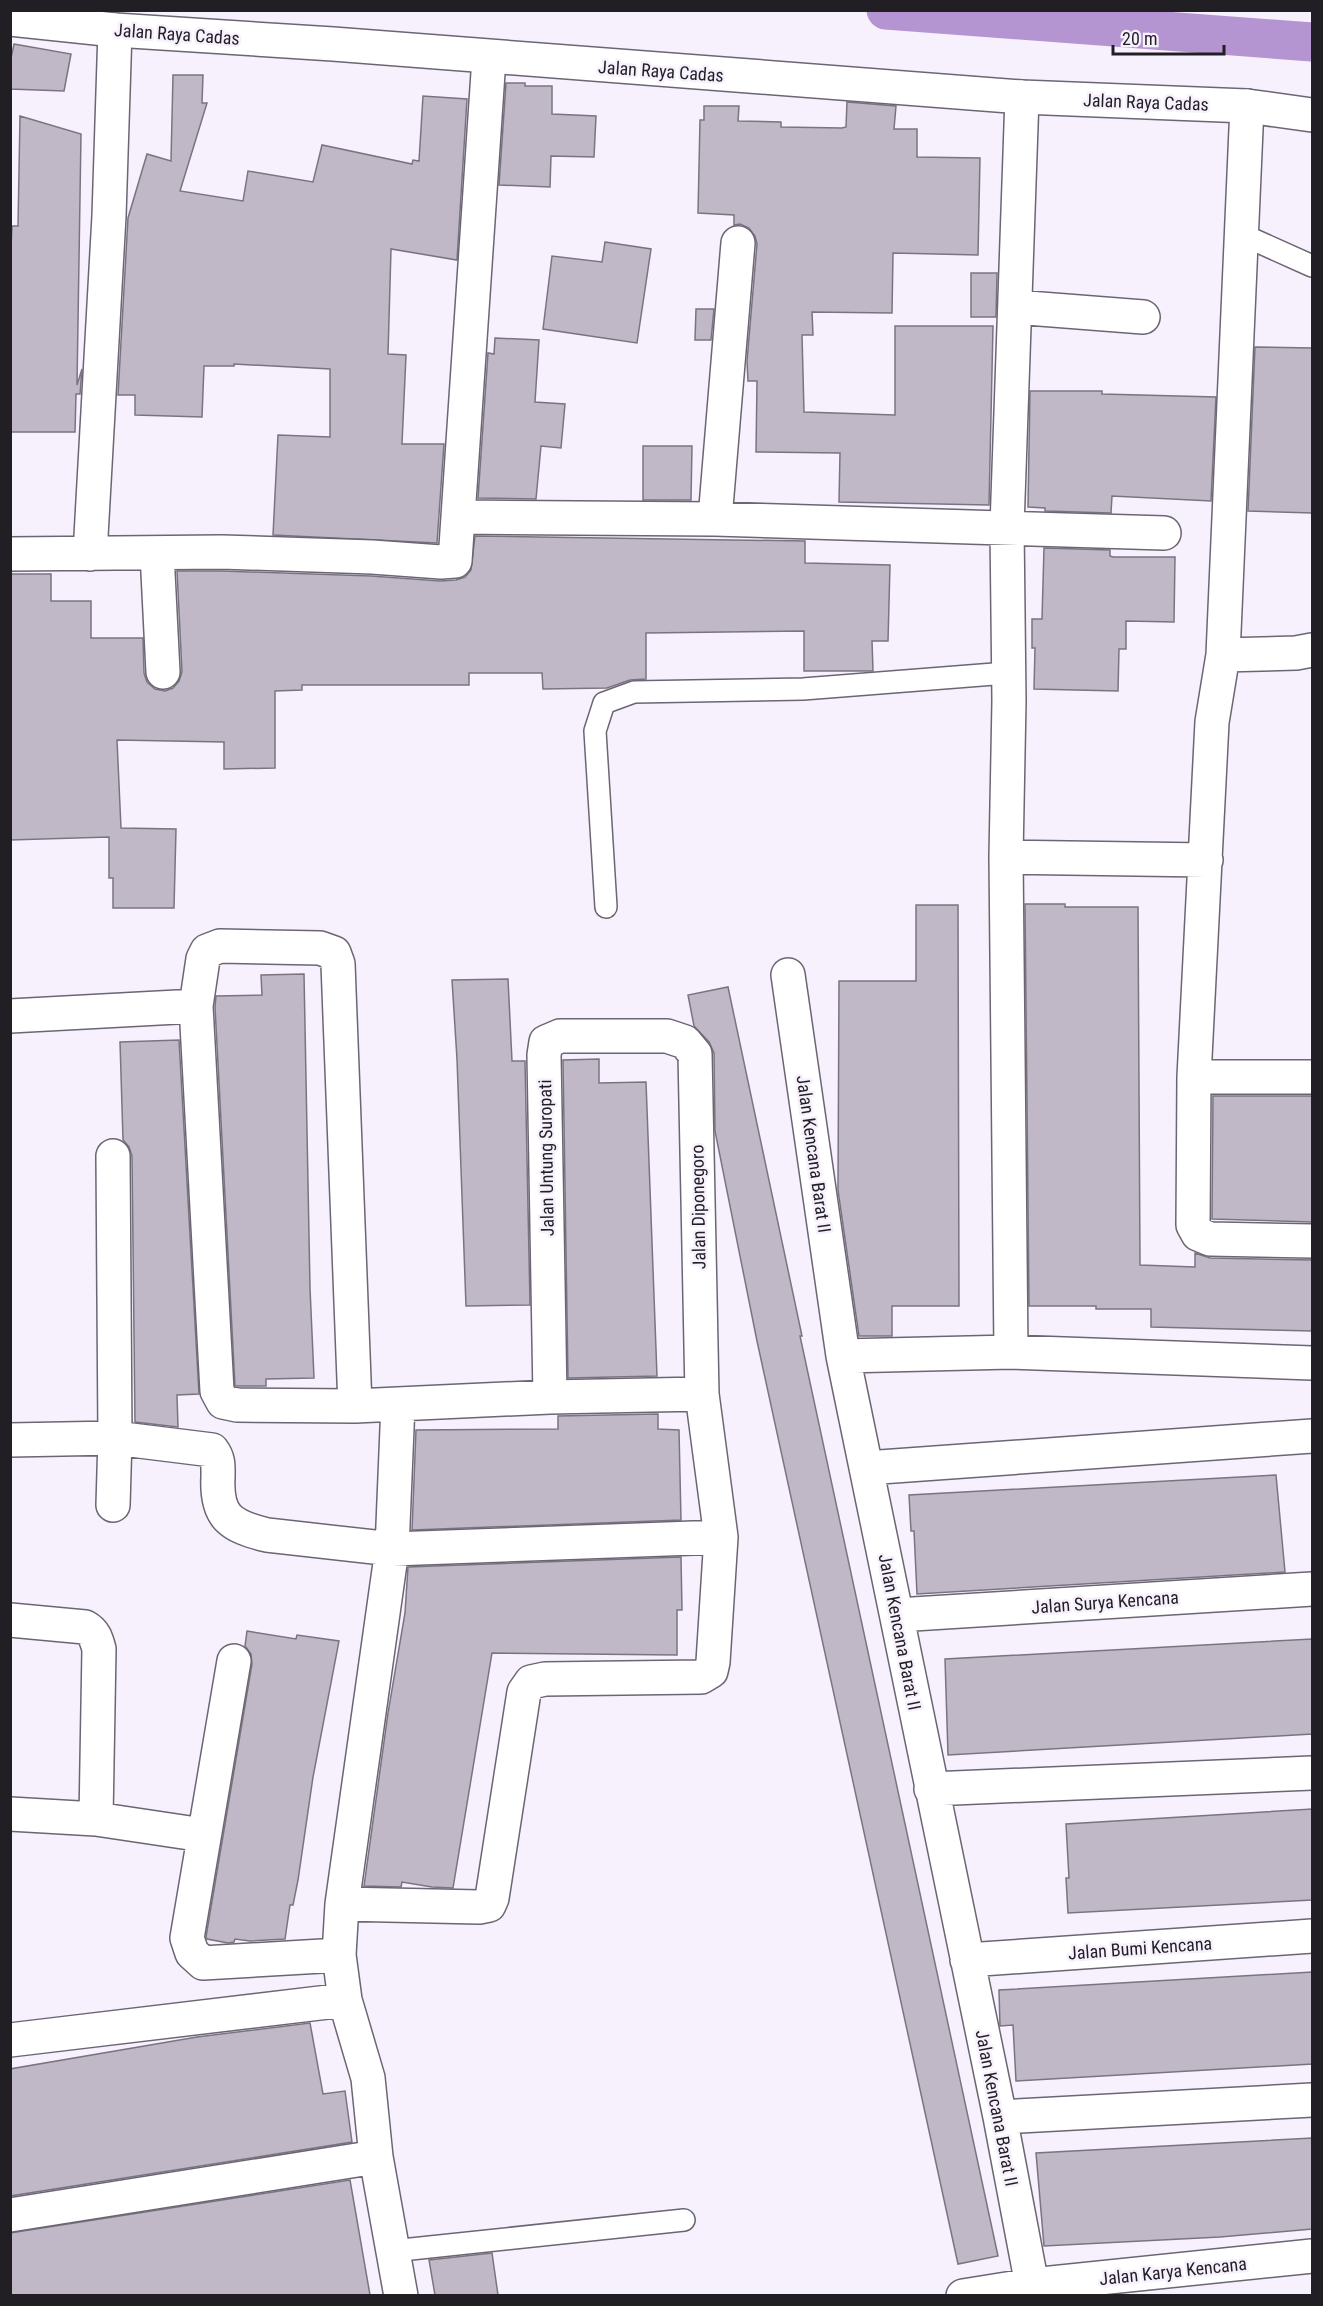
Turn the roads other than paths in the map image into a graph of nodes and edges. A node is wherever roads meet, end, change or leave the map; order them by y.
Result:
1 (10, 19) edge
2 (115, 30) junction
3 (489, 58) junction
4 (1022, 98) junction
5 (1247, 106) junction
6 (1312, 115) edge
7 (1243, 235) junction
8 (738, 243) dead end
9 (1312, 267) edge
10 (1015, 307) junction
11 (1143, 317) dead end
12 (458, 517) junction
13 (715, 519) junction
14 (1006, 527) junction
15 (1164, 533) dead end
16 (157, 553) junction
17 (10, 554) edge
18 (90, 554) junction
19 (1312, 650) edge
20 (1223, 655) junction
21 (163, 672) dead end
22 (1007, 673) junction
23 (1006, 857) junction
24 (1206, 860) junction
25 (606, 908) dead end
26 (788, 975) dead end
27 (196, 1006) junction
28 (10, 1016) edge
29 (667, 1036) joint
30 (1194, 1077) junction
31 (1312, 1077) edge
32 (113, 1156) dead end
33 (1312, 1241) edge
34 (1011, 1352) junction
35 (843, 1356) junction
36 (1312, 1363) edge
37 (702, 1394) junction
38 (550, 1397) junction
39 (398, 1404) junction
40 (355, 1406) junction
41 (1312, 1436) edge
42 (115, 1438) junction
43 (10, 1440) edge
44 (866, 1468) junction
45 (113, 1505) dead end
46 (721, 1537) junction
47 (392, 1548) junction
48 (1312, 1589) edge
49 (897, 1615) junction
50 (10, 1620) edge
51 (234, 1661) dead end
52 (1312, 1773) edge
53 (932, 1789) junction
54 (10, 1814) edge
55 (96, 1819) junction
56 (203, 1835) junction
57 (342, 1904) junction
58 (1312, 1936) edge
59 (339, 1955) junction
60 (968, 1960) junction
61 (345, 2000) junction
62 (10, 2040) edge
63 (1312, 2100) edge
64 (1000, 2117) junction
65 (376, 2157) junction
66 (10, 2216) edge
67 (684, 2220) dead end
68 (392, 2251) junction
69 (1312, 2256) edge
70 (1032, 2285) junction
71 (401, 2295) edge
72 (963, 2295) edge

1 - 2 street, Jalan Raya Cadas
2 - 3 street, Jalan Raya Cadas
2 - 18 street
3 - 4 street, Jalan Raya Cadas
3 - 12 street
4 - 5 street, Jalan Raya Cadas
4 - 10 street
5 - 6 street, Jalan Raya Cadas
5 - 7 street
7 - 9 lane
7 - 20 street
8 - 13 street
10 - 11 street
10 - 14 street
12 - 13 street
12 - 16 street
13 - 14 street
14 - 15 street
14 - 22 street
16 - 18 street
16 - 21 street
17 - 18 street
19 - 20 street
20 - 24 street
22 - 23 street
22 - 25 lane
23 - 24 street
23 - 34 street
24 - 30 street
26 - 35 street, Jalan Kencana Barat II
27 - 28 street
27 - 40 street
27 - 40 street
29 - 37 street, Jalan Diponegoro
29 - 38 street, Jalan Untung Suropati
30 - 31 street
30 - 33 street
32 - 42 street
34 - 35 street
34 - 36 street
35 - 44 street, Jalan Kencana Barat II
37 - 38 street
37 - 46 street, Jalan Diponegoro
38 - 39 street
39 - 40 street
39 - 47 street
41 - 44 street
42 - 43 street
42 - 45 street
42 - 47 street
44 - 49 street, Jalan Kencana Barat II
46 - 47 street
46 - 57 street, Jalan Diponegoro
47 - 57 street
48 - 49 street, Jalan Surya Kencana
49 - 53 street, Jalan Kencana Barat II
50 - 55 street
51 - 56 street
52 - 53 street
53 - 60 street, Jalan Kencana Barat II
54 - 55 street
55 - 56 street
56 - 59 street
57 - 59 street
58 - 60 street, Jalan Bumi Kencana
59 - 61 street
60 - 64 street, Jalan Kencana Barat II
61 - 62 street
61 - 65 street
63 - 64 street
64 - 70 street, Jalan Kencana Barat II
65 - 66 street
65 - 68 street
67 - 68 lane
68 - 71 street
69 - 70 street, Jalan Karya Kencana
70 - 72 street, Jalan Karya Kencana

